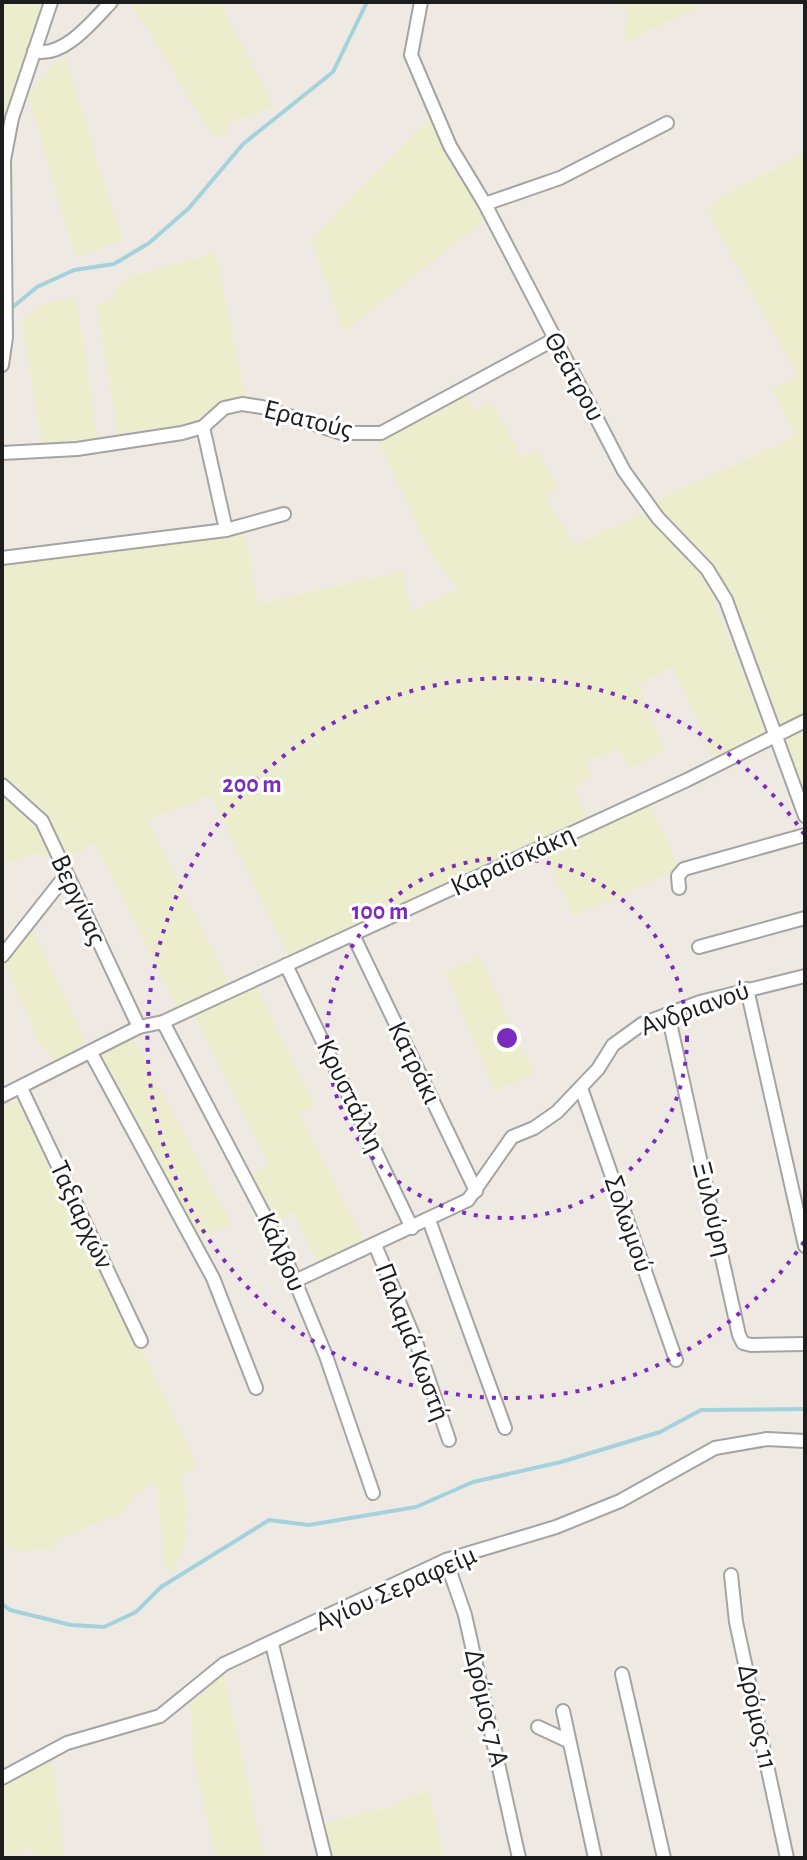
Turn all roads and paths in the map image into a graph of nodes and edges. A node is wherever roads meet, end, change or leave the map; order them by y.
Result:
1 (51, 2) edge
2 (111, 2) edge
3 (421, 2) edge
4 (34, 51) junction
5 (667, 123) dead end
6 (485, 204) junction
7 (553, 340) junction
8 (2, 365) edge
9 (203, 427) junction
10 (2, 453) edge
11 (284, 514) dead end
12 (226, 530) junction
13 (2, 558) edge
14 (805, 721) edge
15 (775, 735) junction
16 (2, 785) edge
17 (805, 816) edge
18 (805, 835) edge
19 (66, 875) junction
20 (679, 888) dead end
21 (805, 918) edge
22 (353, 935) junction
23 (699, 947) dead end
24 (2, 956) edge
25 (286, 965) junction
26 (805, 976) edge
27 (747, 989) junction
28 (668, 1014) junction
29 (163, 1022) junction
30 (139, 1027) junction
31 (91, 1053) junction
32 (21, 1088) junction
33 (581, 1088) junction
34 (2, 1096) edge
35 (476, 1191) junction
36 (429, 1220) junction
37 (412, 1228) junction
38 (375, 1245) junction
39 (805, 1246) edge
40 (295, 1281) junction
41 (141, 1341) dead end
42 (805, 1344) edge
43 (676, 1360) dead end
44 (256, 1388) dead end
45 (505, 1428) dead end
46 (449, 1440) dead end
47 (805, 1441) edge
48 (373, 1493) dead end
49 (446, 1560) junction
50 (731, 1575) dead end
51 (272, 1644) junction
52 (622, 1674) dead end
53 (563, 1711) dead end
54 (538, 1727) dead end
55 (568, 1741) junction
56 (2, 1778) edge
57 (325, 1858) edge
58 (519, 1858) edge
59 (595, 1858) edge
60 (664, 1858) edge
61 (787, 1858) edge

1 - 4 street
2 - 4 street
3 - 6 street, Θεάτρου
4 - 8 street
5 - 6 street
6 - 7 street, Θεάτρου
7 - 9 street, Ερατούς
7 - 15 street, Θεάτρου
9 - 10 street, Ερατούς
9 - 12 street
11 - 12 street
12 - 13 street
14 - 15 street, Καραϊσκάκη
15 - 17 street, Θεάτρου
15 - 22 street, Καραϊσκάκη
16 - 19 street, Βεργίνας
18 - 20 street
19 - 24 street
19 - 30 street, Βεργίνας
21 - 23 street
22 - 25 street, Καραϊσκάκη
22 - 35 street, Κατράκι
25 - 29 street, Καραϊσκάκη
25 - 37 street, Κρυστάλλη
26 - 27 street, Ανδριανού
27 - 28 street, Ανδριανού
27 - 39 street
28 - 33 street, Ανδριανού
28 - 42 street, Ξυλούρη
29 - 30 street, Καραϊσκάκη
29 - 40 street, Κάλβου
30 - 31 street, Καραϊσκάκη
31 - 32 street, Καραϊσκάκη
31 - 44 street
32 - 34 street, Καραϊσκάκη
32 - 41 street, Ταξιαρχών
33 - 35 street, Ανδριανού
33 - 43 street, Σολωμού
35 - 36 street, Ανδριανού
36 - 37 street, Ανδριανού
36 - 45 street
37 - 38 street, Ανδριανού
38 - 40 street, Ανδριανού
38 - 46 street, Παλαμά Κωστή
40 - 48 street, Κάλβου
47 - 49 street, Αγίου Σεραφείμ
49 - 51 street, Αγίου Σεραφείμ
49 - 58 street, Δρόμος 7 Α
50 - 61 street, Δρόμος 11
51 - 56 street, Αγίου Σεραφείμ
51 - 57 street
52 - 60 street
53 - 55 street
54 - 55 street
55 - 59 street

